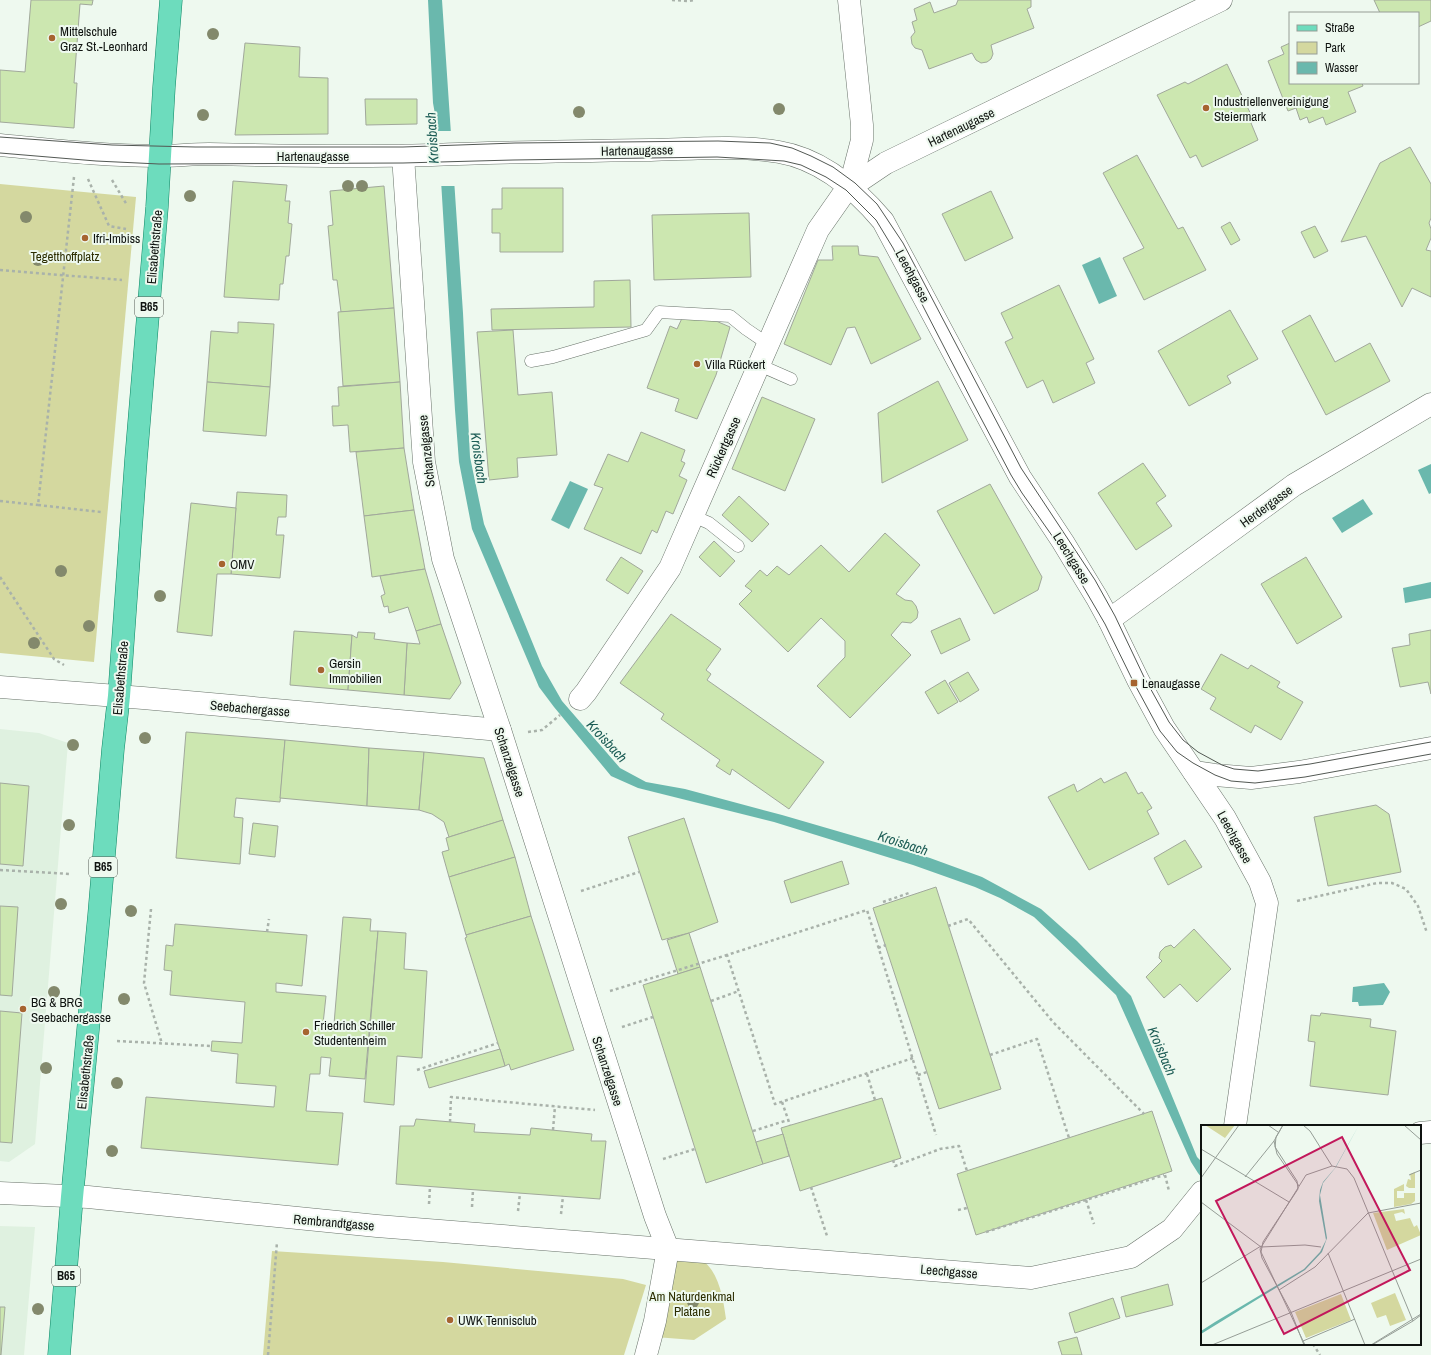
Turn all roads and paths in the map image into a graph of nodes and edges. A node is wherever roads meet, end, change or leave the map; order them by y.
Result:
1 (170, 0) edge
2 (672, 0) edge
3 (694, 0) edge
4 (849, 0) edge
5 (1221, 0) edge
6 (0, 145) edge
7 (160, 156) junction
8 (403, 156) junction
9 (75, 172) dead end
10 (86, 173) dead end
11 (108, 174) dead end
12 (850, 186) junction
13 (127, 205) dead end
14 (126, 229) dead end
15 (0, 270) edge
16 (63, 276) junction
17 (122, 280) dead end
18 (768, 344) junction
19 (531, 361) dead end
20 (759, 365) junction
21 (791, 379) dead end
22 (1431, 404) edge
23 (0, 502) edge
24 (38, 506) junction
25 (101, 512) dead end
26 (693, 516) junction
27 (738, 546) dead end
28 (0, 577) edge
29 (1109, 620) junction
30 (65, 665) dead end
31 (0, 687) edge
32 (119, 696) junction
33 (580, 699) dead end
34 (545, 727) dead end
35 (500, 730) junction
36 (542, 730) dead end
37 (1431, 748) edge
38 (1194, 772) junction
39 (0, 870) edge
40 (639, 872) dead end
41 (71, 874) dead end
42 (581, 891) dead end
43 (909, 893) dead end
44 (1297, 901) dead end
45 (883, 902) dead end
46 (151, 909) dead end
47 (268, 919) dead end
48 (948, 926) dead end
49 (267, 932) dead end
50 (1427, 933) dead end
51 (886, 945) dead end
52 (878, 948) junction
53 (727, 955) junction
54 (610, 991) dead end
55 (739, 991) junction
56 (711, 1001) dead end
57 (653, 1017) dead end
58 (621, 1028) dead end
59 (117, 1041) dead end
60 (498, 1043) dead end
61 (162, 1044) junction
62 (211, 1046) dead end
63 (990, 1055) dead end
64 (913, 1058) junction
65 (417, 1070) dead end
66 (927, 1072) dead end
67 (867, 1074) junction
68 (918, 1075) junction
69 (875, 1100) dead end
70 (782, 1102) junction
71 (554, 1106) junction
72 (602, 1111) dead end
73 (1144, 1114) dead end
74 (788, 1120) junction
75 (450, 1122) dead end
76 (790, 1125) dead end
77 (1235, 1125) edge
78 (553, 1130) dead end
79 (753, 1131) dead end
80 (1431, 1132) edge
81 (1421, 1133) edge
82 (936, 1135) dead end
83 (1069, 1138) dead end
84 (695, 1149) dead end
85 (662, 1159) dead end
86 (893, 1160) dead end
87 (967, 1171) dead end
88 (430, 1187) dead end
89 (810, 1187) dead end
90 (473, 1190) dead end
91 (1201, 1192) edge
92 (0, 1194) edge
93 (520, 1194) dead end
94 (72, 1196) junction
95 (563, 1196) dead end
96 (1170, 1196) dead end
97 (1086, 1200) junction
98 (429, 1204) dead end
99 (472, 1207) dead end
100 (968, 1208) dead end
101 (958, 1210) dead end
102 (518, 1211) dead end
103 (560, 1214) dead end
104 (279, 1217) junction
105 (1094, 1224) dead end
106 (986, 1232) dead end
107 (828, 1239) dead end
108 (668, 1249) junction
109 (1314, 1345) edge
110 (648, 1349) edge
111 (59, 1355) edge
112 (268, 1355) edge
113 (1320, 1355) edge

1 - 7 main road, Elisabethstraße / B65
2 - 3 path
4 - 12 street
5 - 12 street, Hartenaugasse
6 - 7 street, Hartenaugasse
7 - 8 street, Hartenaugasse
7 - 32 main road, Elisabethstraße / B65
8 - 12 street, Hartenaugasse
8 - 35 street, Schanzelgasse
9 - 16 path
10 - 14 path
11 - 13 path
12 - 18 street, Rückertgasse
12 - 29 street, Leechgasse
15 - 16 path
16 - 17 path
16 - 24 path
18 - 19 lane
18 - 20 street, Rückertgasse
20 - 21 lane
20 - 26 street, Rückertgasse
22 - 29 street, Herdergasse
23 - 24 path
24 - 25 path
26 - 27 lane
26 - 33 street, Rückertgasse
28 - 30 path
29 - 38 street, Leechgasse
31 - 32 street, Seebachergasse
32 - 35 street, Seebachergasse
32 - 94 main road, Elisabethstraße / B65
34 - 36 path
35 - 108 street, Schanzelgasse
37 - 38 street
38 - 77 street, Leechgasse
39 - 41 path
40 - 42 path
43 - 45 path
44 - 50 path
46 - 61 path
47 - 49 path
48 - 73 path
51 - 52 path
52 - 53 path
52 - 64 path
53 - 54 path
53 - 55 path
55 - 56 path
55 - 70 path
57 - 58 path
59 - 61 path
60 - 65 path
61 - 62 path
63 - 83 path
64 - 67 path
64 - 68 path
66 - 68 path
67 - 69 path
67 - 70 path
68 - 82 path
70 - 74 path
71 - 72 path
71 - 75 path
71 - 78 path
74 - 76 path
74 - 79 path
80 - 81 street
84 - 85 path
86 - 87 path
88 - 98 path
89 - 107 path
90 - 99 path
91 - 108 street, Leechgasse
92 - 94 street, Rembrandtgasse
93 - 102 path
94 - 104 street, Rembrandtgasse
94 - 111 main road, Elisabethstraße / B65
95 - 103 path
96 - 97 path
97 - 105 path
97 - 106 path
100 - 101 path
104 - 108 street, Rembrandtgasse
104 - 112 path
108 - 110 street
109 - 113 path

